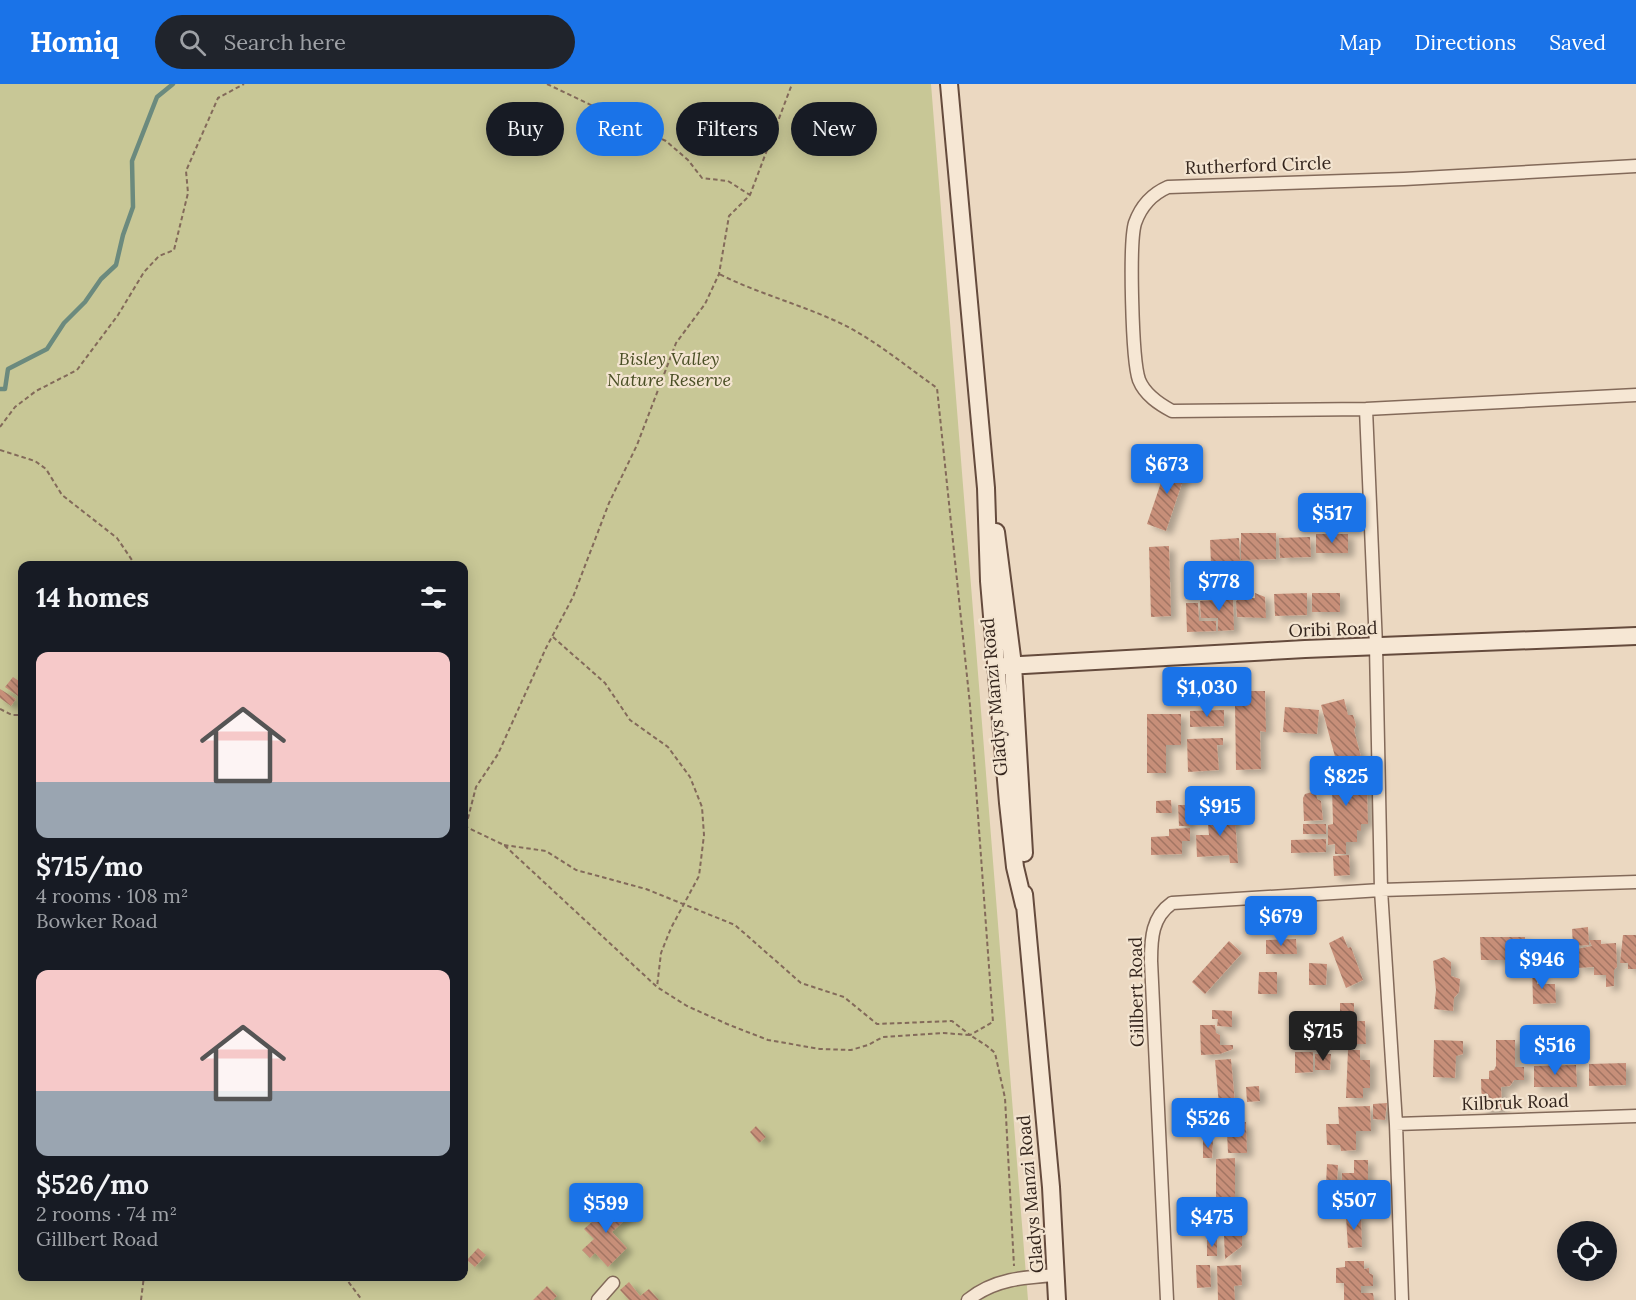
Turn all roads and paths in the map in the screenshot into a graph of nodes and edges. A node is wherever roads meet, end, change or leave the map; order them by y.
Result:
1 (244, 84) edge
2 (546, 84) edge
3 (792, 84) edge
4 (949, 84) edge
5 (1636, 166) edge
6 (750, 195) junction
7 (718, 274) junction
8 (1636, 395) edge
9 (1366, 409) junction
10 (0, 427) edge
11 (0, 450) edge
12 (986, 488) junction
13 (133, 561) edge
14 (553, 636) junction
15 (1636, 636) edge
16 (1376, 646) junction
17 (1013, 665) junction
18 (996, 666) junction
19 (0, 710) edge
20 (18, 715) edge
21 (468, 815) edge
22 (468, 827) edge
23 (504, 845) junction
24 (1636, 882) edge
25 (1382, 890) junction
26 (687, 904) junction
27 (1024, 905) junction
28 (657, 987) junction
29 (970, 1035) junction
30 (1636, 1116) edge
31 (1396, 1124) junction
32 (1057, 1275) junction
33 (1015, 1278) junction
34 (143, 1281) edge
35 (348, 1281) edge
36 (613, 1283) dead end
37 (141, 1300) edge
38 (362, 1300) edge
39 (598, 1300) edge
40 (968, 1300) edge
41 (1057, 1300) edge
42 (1167, 1300) edge
43 (1402, 1300) edge

1 - 10 path
2 - 6 path
3 - 6 path
4 - 12 main road, Gladys Manzi Road
5 - 9 street, Rutherford Circle
6 - 7 path
7 - 14 path
7 - 29 path
8 - 9 street, Rutherford Circle
9 - 16 street
11 - 13 path
12 - 17 main road, Gladys Manzi Road
12 - 18 main road, Gladys Manzi Road
14 - 21 path
14 - 26 path
15 - 16 main road, Oribi Road
16 - 17 main road, Oribi Road
16 - 25 street
17 - 18 main road, Oribi Road
17 - 27 main road, Gladys Manzi Road
18 - 27 main road, Gladys Manzi Road
19 - 20 path
22 - 23 path
23 - 26 path
23 - 28 path
24 - 25 street, Gillbert Road
25 - 31 street
25 - 42 street, Gillbert Road
26 - 28 path
26 - 29 path
27 - 32 main road, Gladys Manzi Road
28 - 29 path
29 - 33 path
30 - 31 street, Kilbruk Road
31 - 43 street
32 - 33 street
32 - 41 main road, Gladys Manzi Road
33 - 40 street
34 - 37 path
35 - 38 path
36 - 39 street

